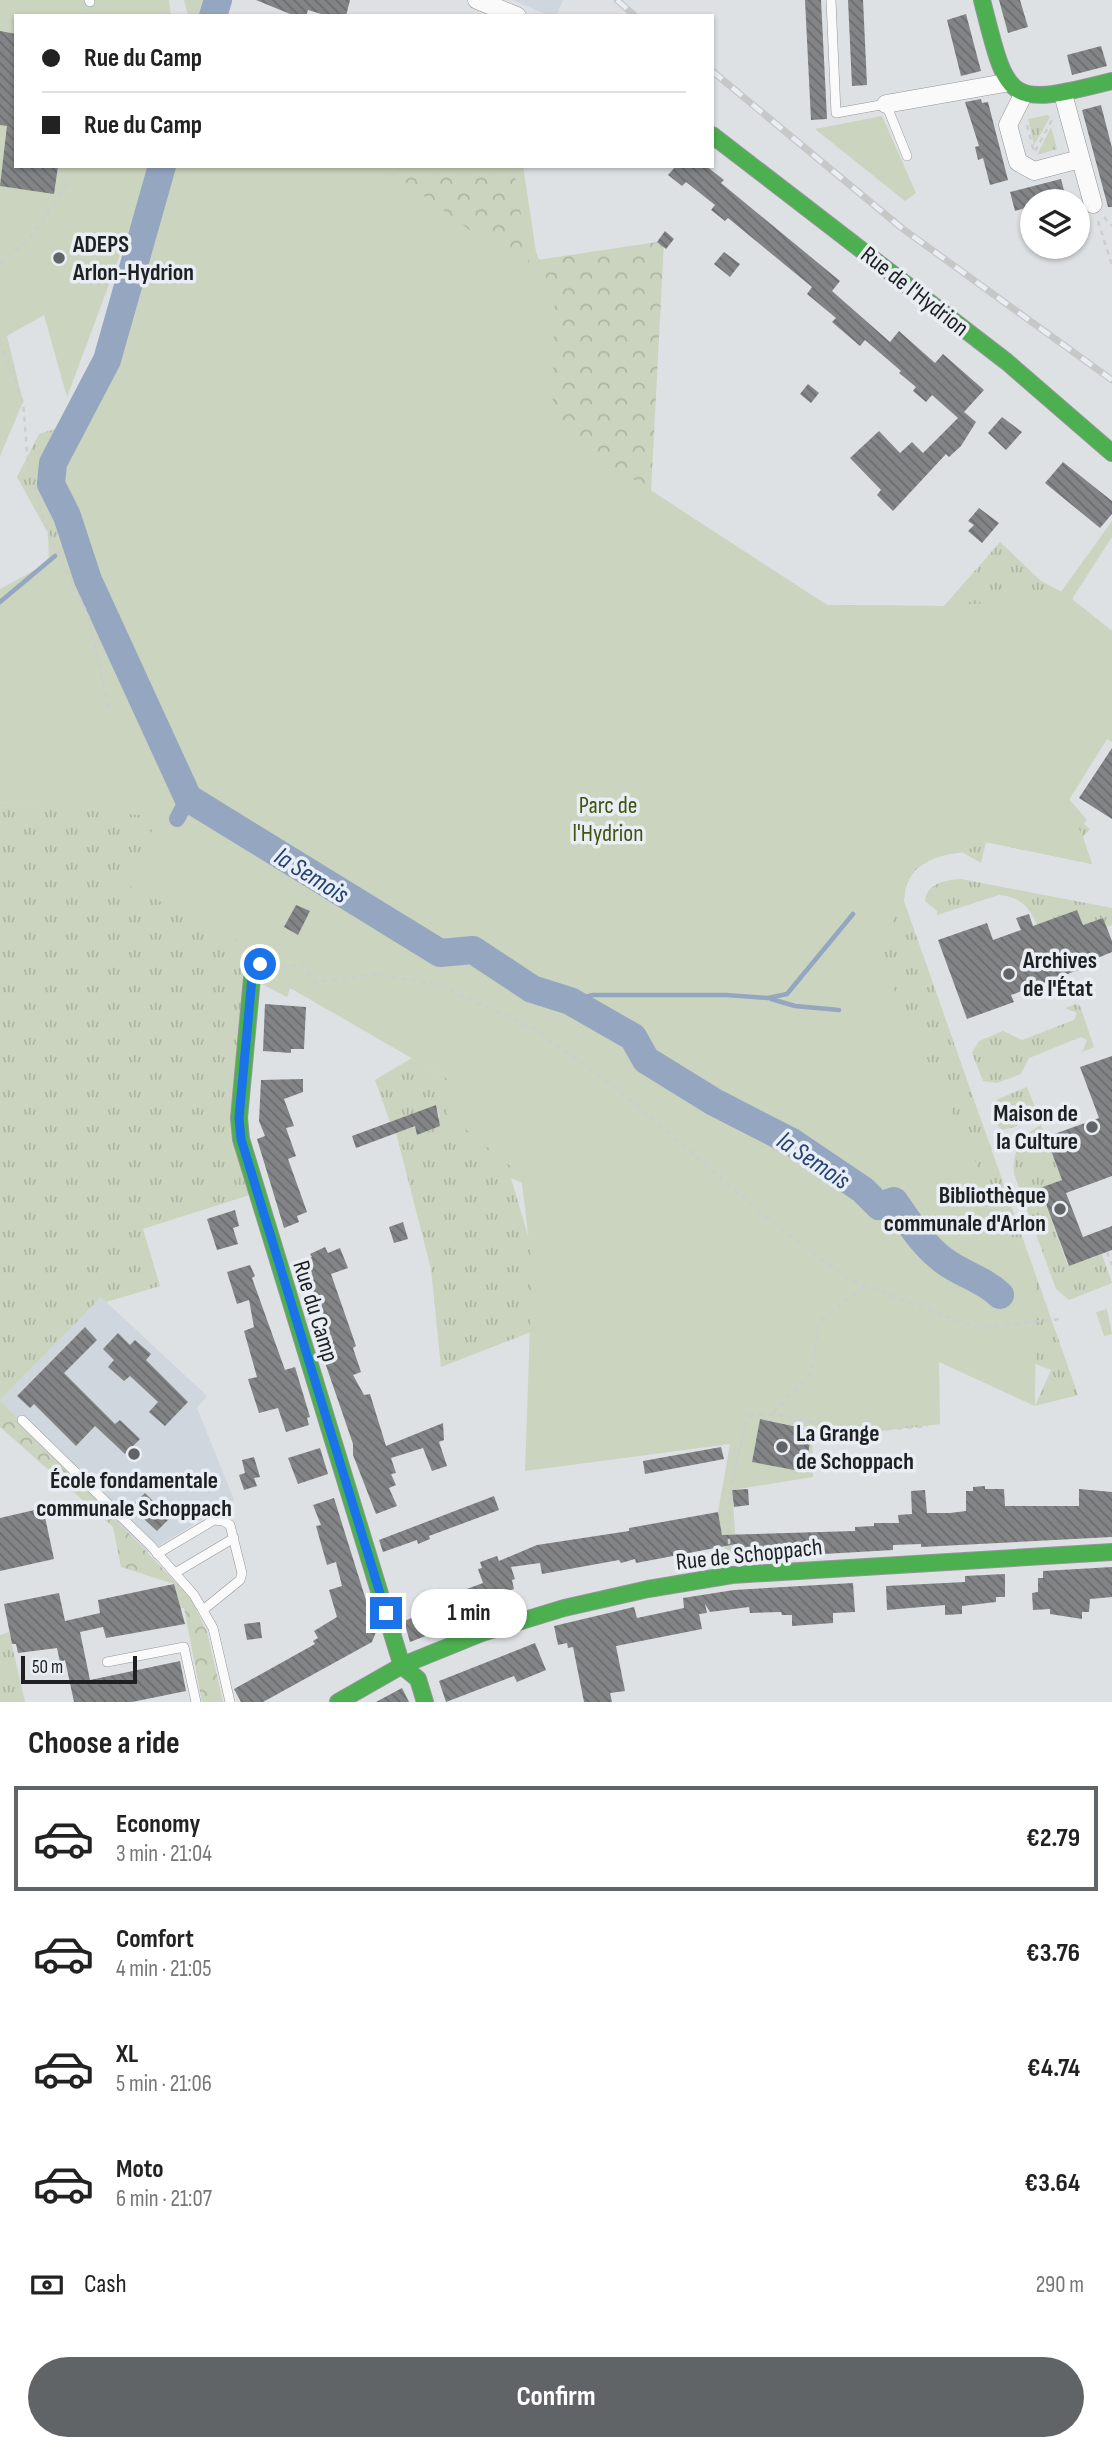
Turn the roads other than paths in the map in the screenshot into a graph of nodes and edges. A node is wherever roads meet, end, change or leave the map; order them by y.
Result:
1 (477, 0) edge
2 (831, 0) edge
3 (982, 0) edge
4 (512, 14) edge
5 (1112, 82) edge
6 (1005, 83) junction
7 (1063, 94) junction
8 (1023, 95) junction
9 (886, 104) junction
10 (714, 137) edge
11 (907, 156) dead end
12 (1080, 159) junction
13 (1093, 204) road end
14 (1112, 453) edge
15 (256, 971) road end
16 (22, 1420) dead end
17 (234, 1538) junction
18 (1112, 1552) edge
19 (157, 1553) junction
20 (175, 1573) junction
21 (204, 1609) junction
22 (107, 1662) dead end
23 (402, 1665) junction
24 (196, 1702) edge
25 (230, 1702) edge
26 (338, 1702) edge
27 (425, 1702) edge

1 - 4 street
2 - 9 lane
3 - 6 street
5 - 7 street
6 - 8 street
6 - 9 street
7 - 8 street
7 - 12 street
8 - 12 street
9 - 11 lane
10 - 14 street, Rue de l'Hydrion
12 - 13 street
15 - 23 street, Rue du Camp
16 - 19 lane
17 - 19 lane
17 - 20 lane
17 - 21 lane
18 - 23 street, Rue de Schoppach
19 - 20 lane
20 - 21 lane
21 - 25 lane
22 - 24 lane
23 - 26 street, Rue de Schoppach
23 - 27 street, Rue du Camp

